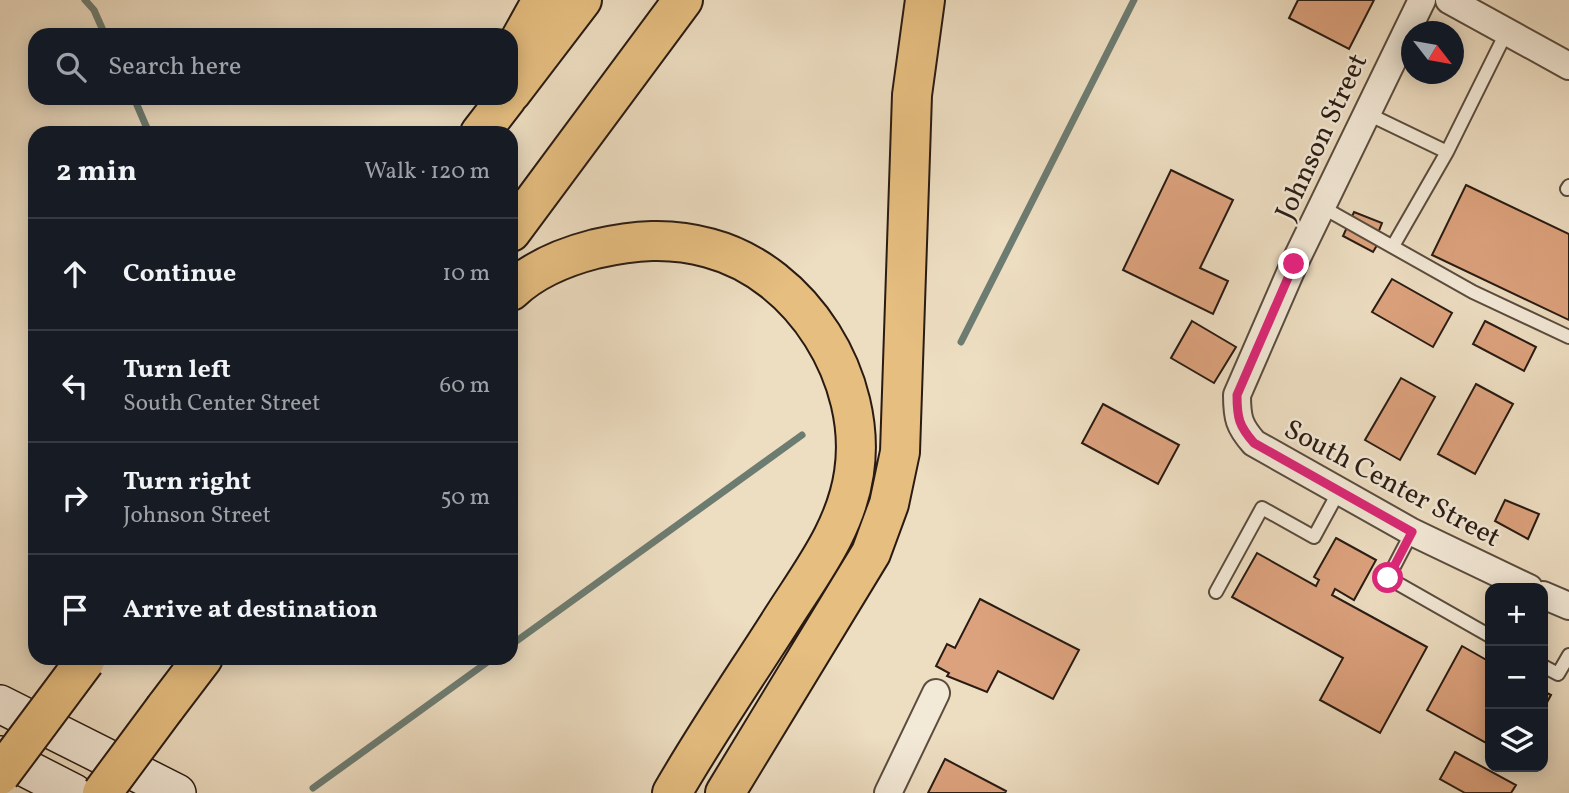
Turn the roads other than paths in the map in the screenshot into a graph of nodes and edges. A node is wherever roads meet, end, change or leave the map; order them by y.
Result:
1 (542, 0) edge
2 (582, 0) edge
3 (683, 0) edge
4 (925, 0) edge
5 (1422, 0) edge
6 (1449, 0) edge
7 (1507, 31) junction
8 (518, 43) edge
9 (1569, 66) edge
10 (518, 84) edge
11 (484, 105) edge
12 (502, 105) edge
13 (1366, 112) junction
14 (473, 126) edge
15 (485, 126) edge
16 (1447, 152) junction
17 (1322, 207) junction
18 (518, 223) edge
19 (1393, 246) junction
20 (518, 284) edge
21 (1569, 337) edge
22 (1237, 419) joint
23 (1339, 491) junction
24 (1412, 532) junction
25 (1519, 583) edge
26 (1216, 592) dead end
27 (1548, 597) edge
28 (1569, 606) edge
29 (1485, 633) edge
30 (1569, 655) edge
31 (82, 665) edge
32 (198, 665) edge
33 (1548, 669) edge
34 (936, 693) dead end
35 (0, 704) edge
36 (0, 755) edge
37 (0, 775) edge
38 (672, 790) edge
39 (75, 793) edge
40 (102, 793) edge
41 (177, 793) edge
42 (725, 793) edge
43 (888, 793) edge

1 - 8 highway
2 - 10 highway
3 - 18 highway
4 - 42 highway
5 - 13 street, Johnson Street
6 - 7 street
7 - 9 street
7 - 16 lane
11 - 14 highway
12 - 15 highway
13 - 16 lane
13 - 17 street, Johnson Street
16 - 19 lane
17 - 19 lane
17 - 22 street, Johnson Street
19 - 21 lane
20 - 38 highway
22 - 23 street, South Center Street
23 - 24 street, South Center Street
23 - 26 lane
24 - 25 street, South Center Street
24 - 29 lane
27 - 28 street
30 - 33 lane
31 - 37 highway, bridge
32 - 40 highway, bridge
34 - 43 street
35 - 41 main road
36 - 39 main road

